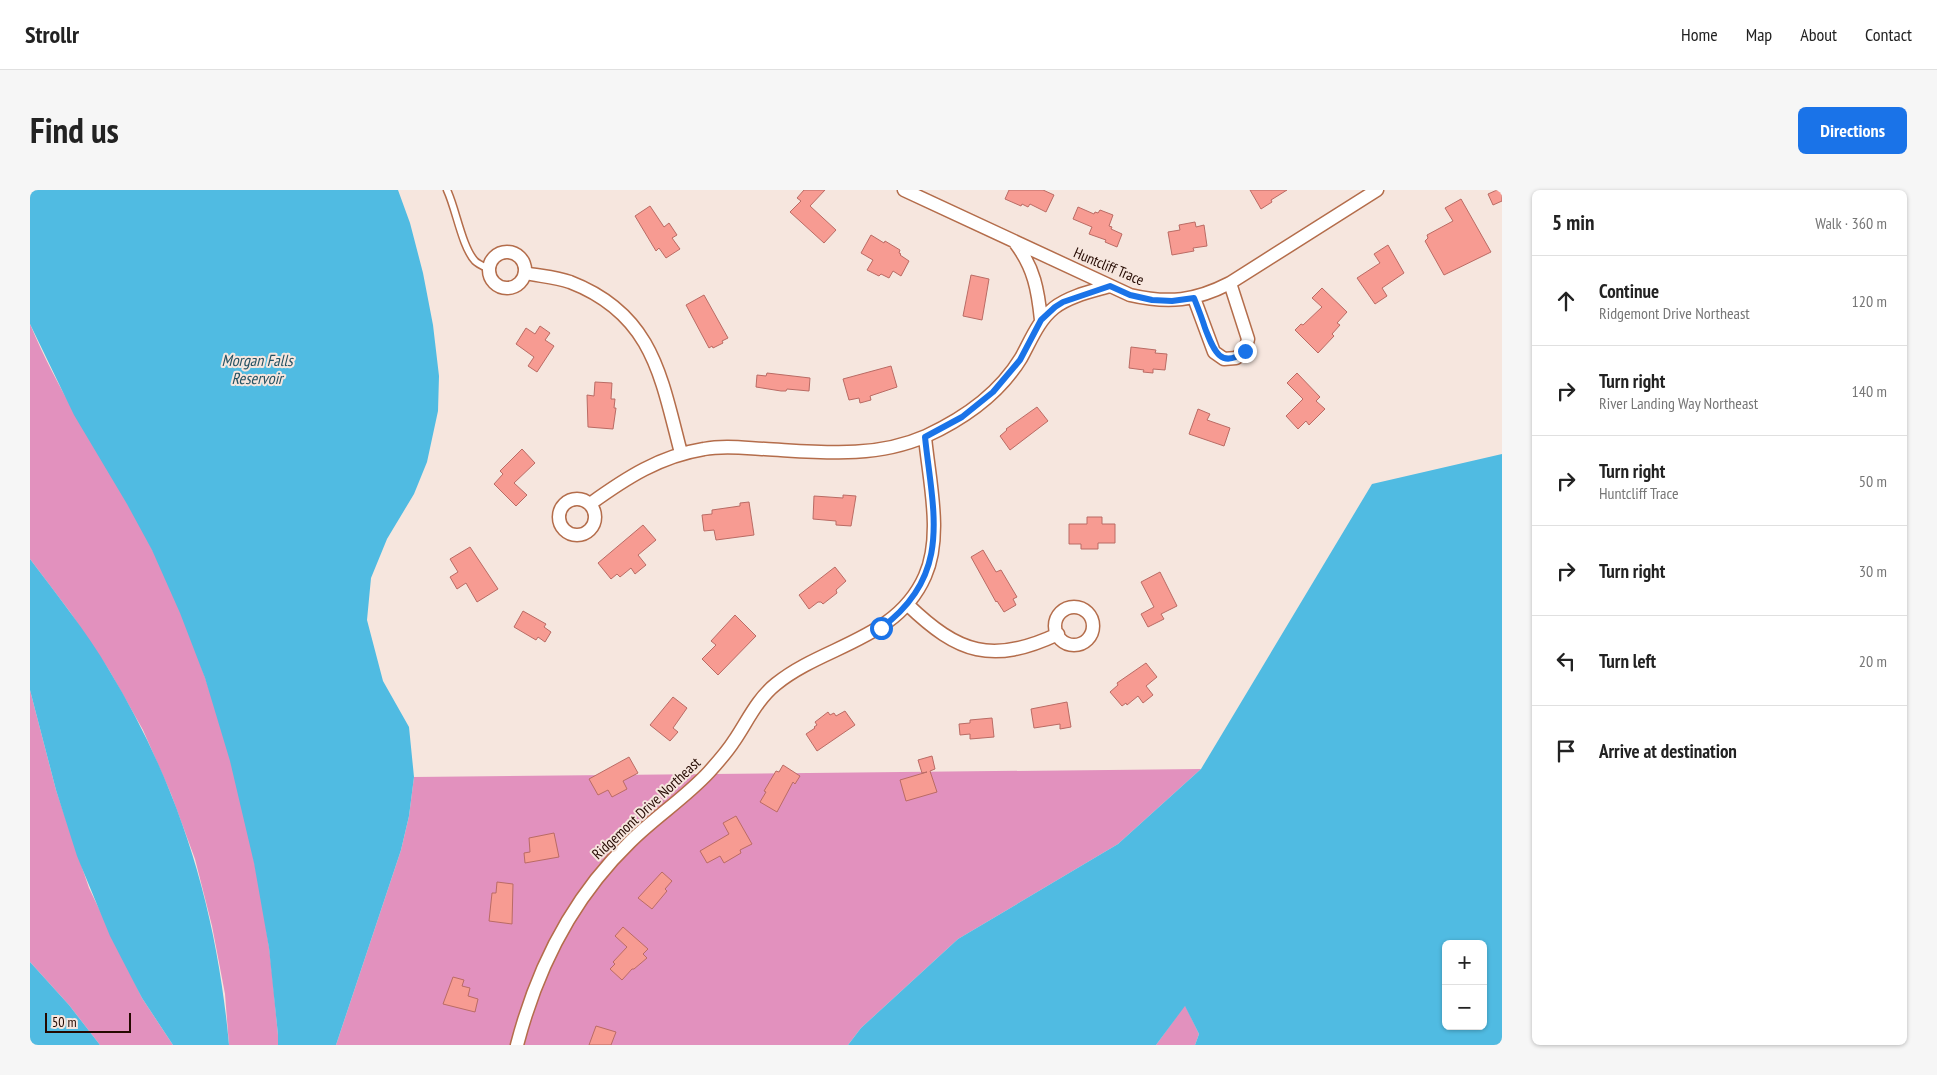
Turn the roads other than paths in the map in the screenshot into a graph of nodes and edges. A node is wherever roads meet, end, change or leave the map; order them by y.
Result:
1 (447, 190) edge
2 (904, 190) edge
3 (1377, 190) edge
4 (1014, 241) junction
5 (489, 269) junction
6 (525, 273) junction
7 (1230, 283) junction
8 (1110, 286) junction
9 (1194, 298) junction
10 (1041, 320) junction
11 (925, 437) junction
12 (681, 453) junction
13 (590, 504) dead end
14 (908, 605) junction
15 (1058, 634) dead end
16 (517, 1045) edge

1 - 5 lane
2 - 4 street, Huntcliff Trace
3 - 7 street, Huntcliff Trace
4 - 8 street, Huntcliff Trace
4 - 10 street
5 - 6 street
5 - 6 street
6 - 12 street
7 - 9 street, Huntcliff Trace
7 - 9 street
8 - 9 street, Huntcliff Trace
8 - 10 street
10 - 11 street
11 - 12 street
11 - 14 street, Ridgemont Drive Northeast
12 - 13 street
14 - 15 street
14 - 16 street, Ridgemont Drive Northeast

